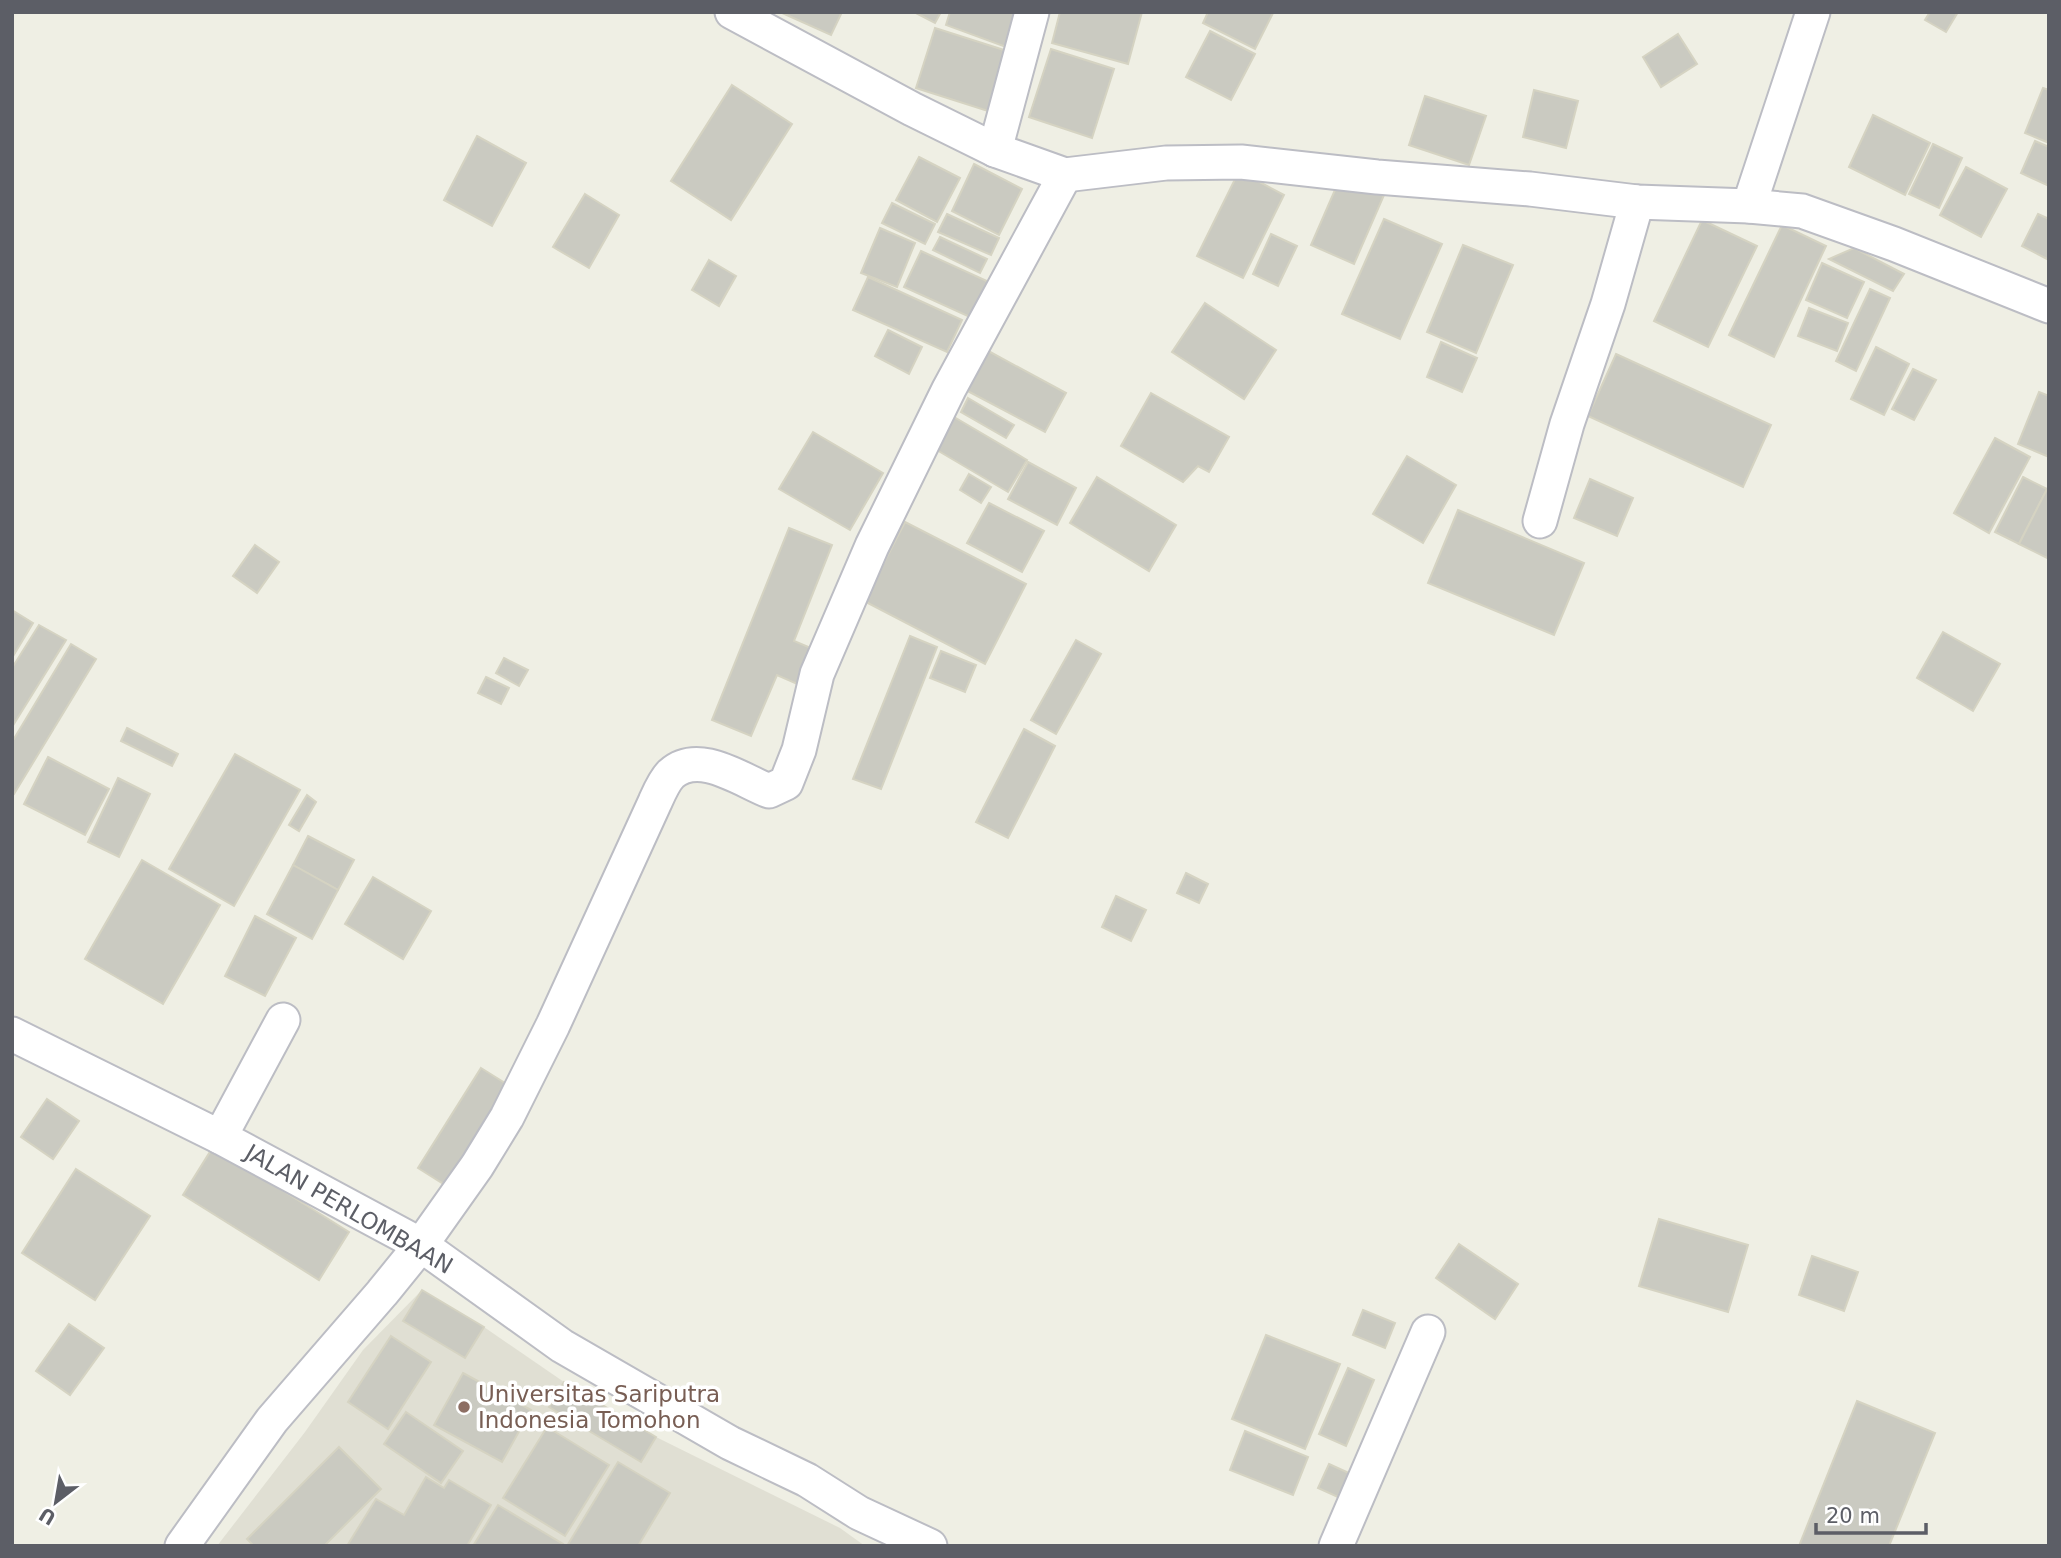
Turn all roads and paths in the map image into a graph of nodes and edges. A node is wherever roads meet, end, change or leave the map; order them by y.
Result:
1 (732, 12) edge
2 (1032, 12) edge
3 (1813, 12) edge
4 (995, 149) junction
5 (1065, 175) junction
6 (1637, 202) junction
7 (1749, 206) junction
8 (2049, 306) edge
9 (1540, 521) dead end
10 (283, 1020) dead end
11 (12, 1034) edge
12 (220, 1137) junction
13 (421, 1245) junction
14 (1428, 1332) dead end
15 (182, 1546) edge
16 (930, 1546) edge
17 (1336, 1546) edge

1 - 4 street
2 - 4 street
3 - 7 street
4 - 5 street
5 - 6 street
5 - 13 street
6 - 7 street
6 - 9 street
7 - 8 street
10 - 12 street
11 - 12 street, JALAN PERLOMBAAN
12 - 13 street, JALAN PERLOMBAAN
13 - 15 street
13 - 16 street, JALAN PERLOMBAAN
14 - 17 street

